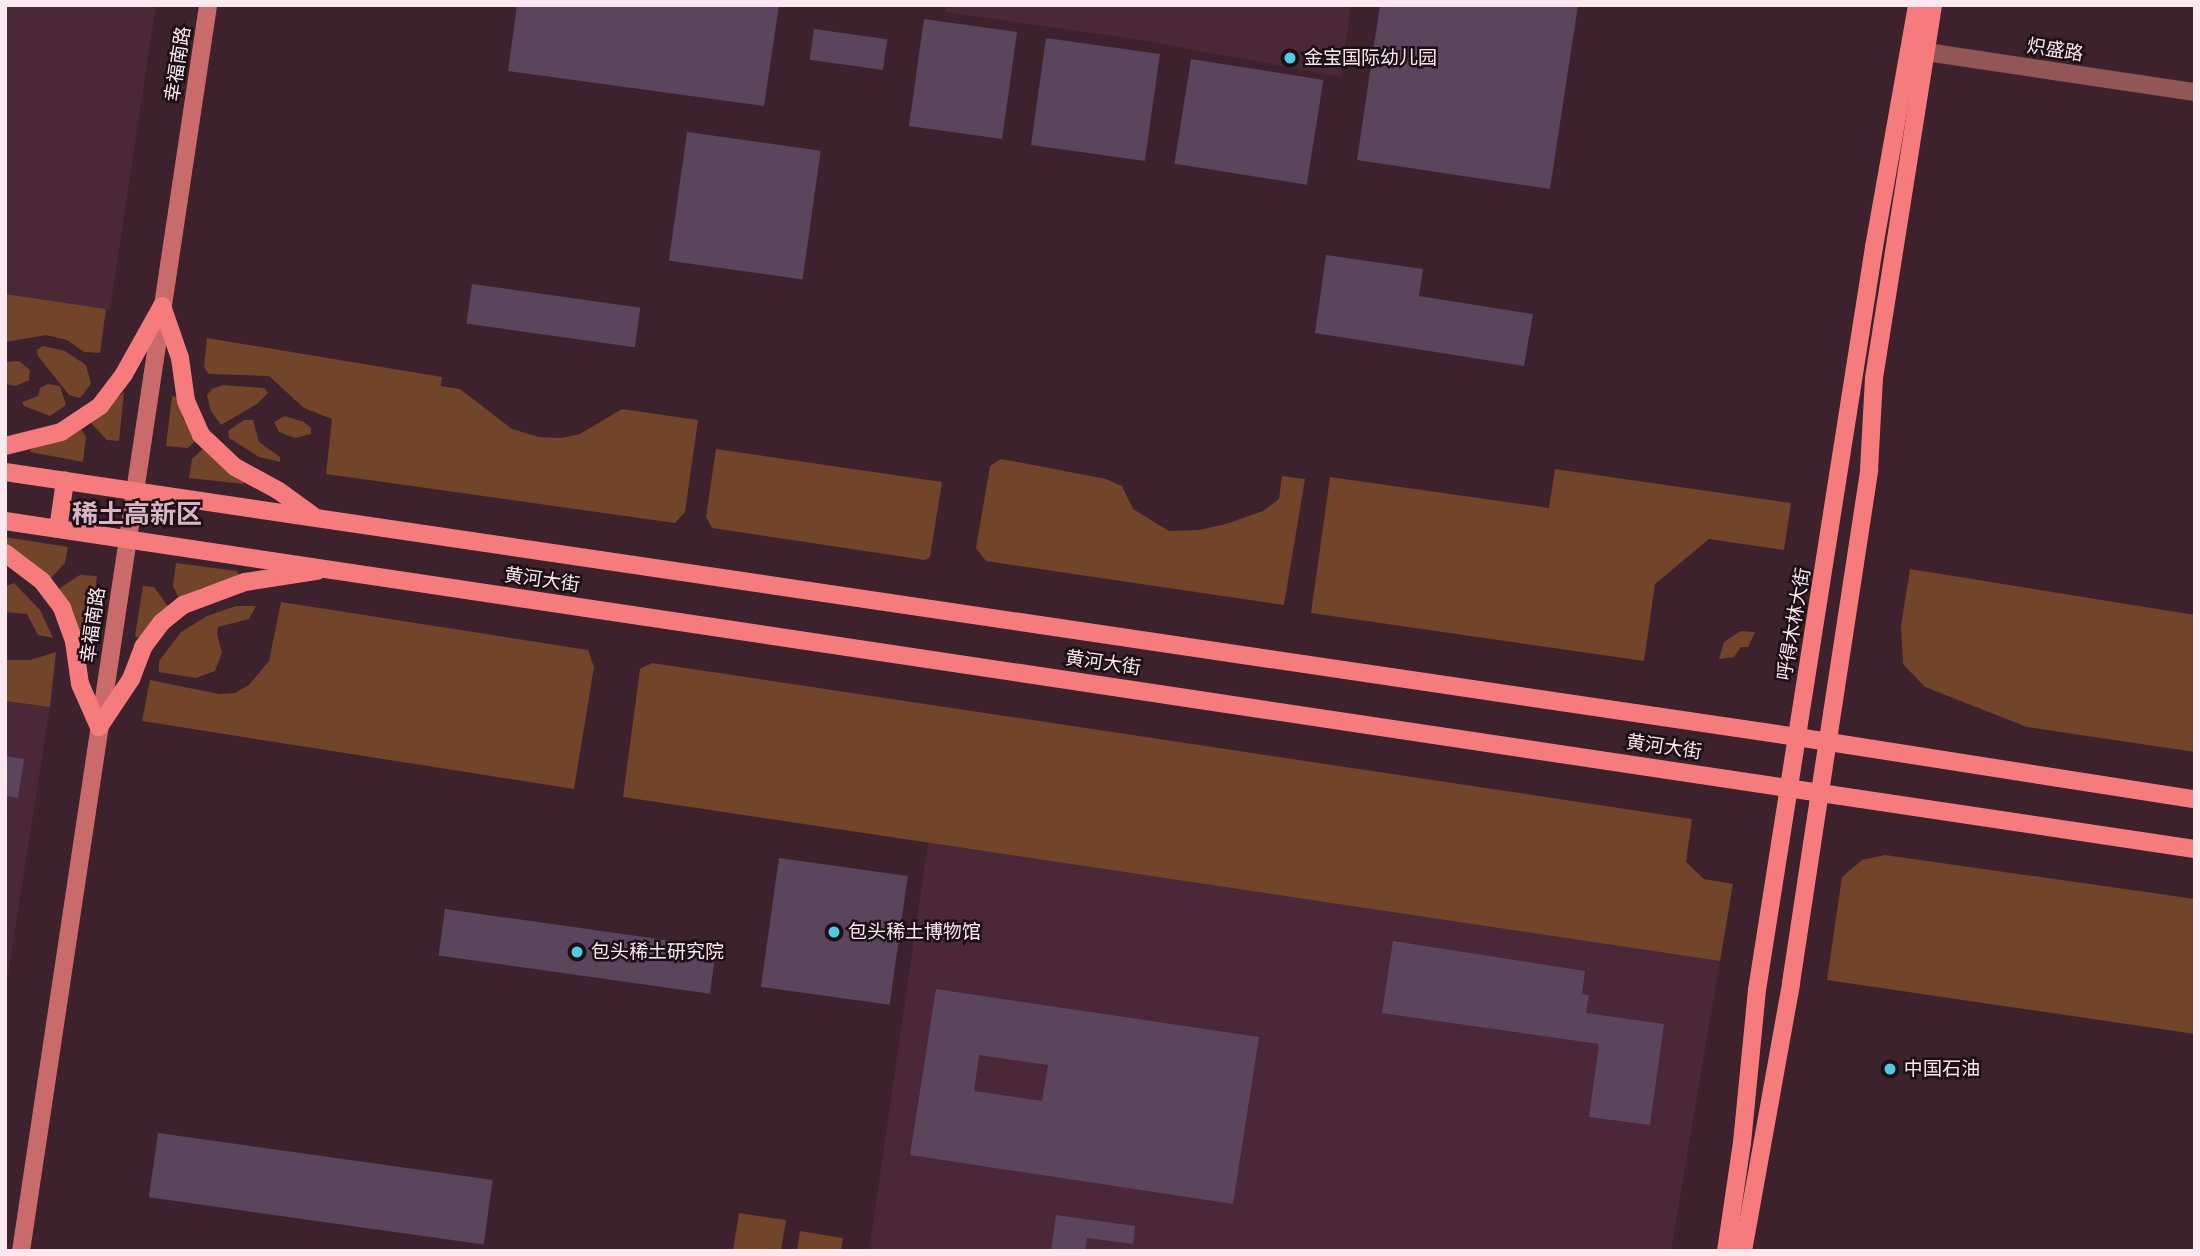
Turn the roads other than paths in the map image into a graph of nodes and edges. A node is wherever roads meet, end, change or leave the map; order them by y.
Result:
1 (208, 5) edge
2 (1917, 5) edge
3 (1933, 5) edge
4 (1917, 50) junction
5 (2195, 92) edge
6 (162, 306) junction
7 (5, 446) edge
8 (5, 472) edge
9 (65, 481) junction
10 (134, 491) junction
11 (316, 518) junction
12 (5, 521) edge
13 (58, 529) junction
14 (127, 539) junction
15 (5, 553) edge
16 (327, 569) junction
17 (99, 727) junction
18 (1797, 737) junction
19 (1827, 741) junction
20 (1789, 787) junction
21 (1820, 792) junction
22 (2195, 799) edge
23 (2195, 849) edge
24 (20, 1251) edge
25 (1726, 1251) edge
26 (1743, 1251) edge

1 - 6 main road, 幸福南路
2 - 4 main road, 呼得木林大街
3 - 4 main road, 呼得木林大街
4 - 5 street, 炽盛路
4 - 18 main road, 呼得木林大街
4 - 19 main road, 呼得木林大街
6 - 7 main road
6 - 10 main road, 幸福南路
6 - 11 main road
8 - 9 main road, 黄河大街
9 - 10 main road, 黄河大街
9 - 13 main road
10 - 11 main road, 黄河大街
10 - 14 main road, 幸福南路
11 - 18 main road, 黄河大街
12 - 13 main road, 黄河大街
13 - 14 main road, 黄河大街
14 - 16 main road, 黄河大街
14 - 17 main road, 幸福南路
15 - 17 main road
16 - 17 main road
16 - 20 main road, 黄河大街
17 - 24 main road, 幸福南路
18 - 19 main road, 黄河大街
18 - 20 main road, 呼得木林大街
19 - 21 main road, 呼得木林大街
19 - 22 main road, 黄河大街
20 - 21 main road, 黄河大街
20 - 25 main road, 呼得木林大街
21 - 23 main road, 黄河大街
21 - 26 main road, 呼得木林大街

